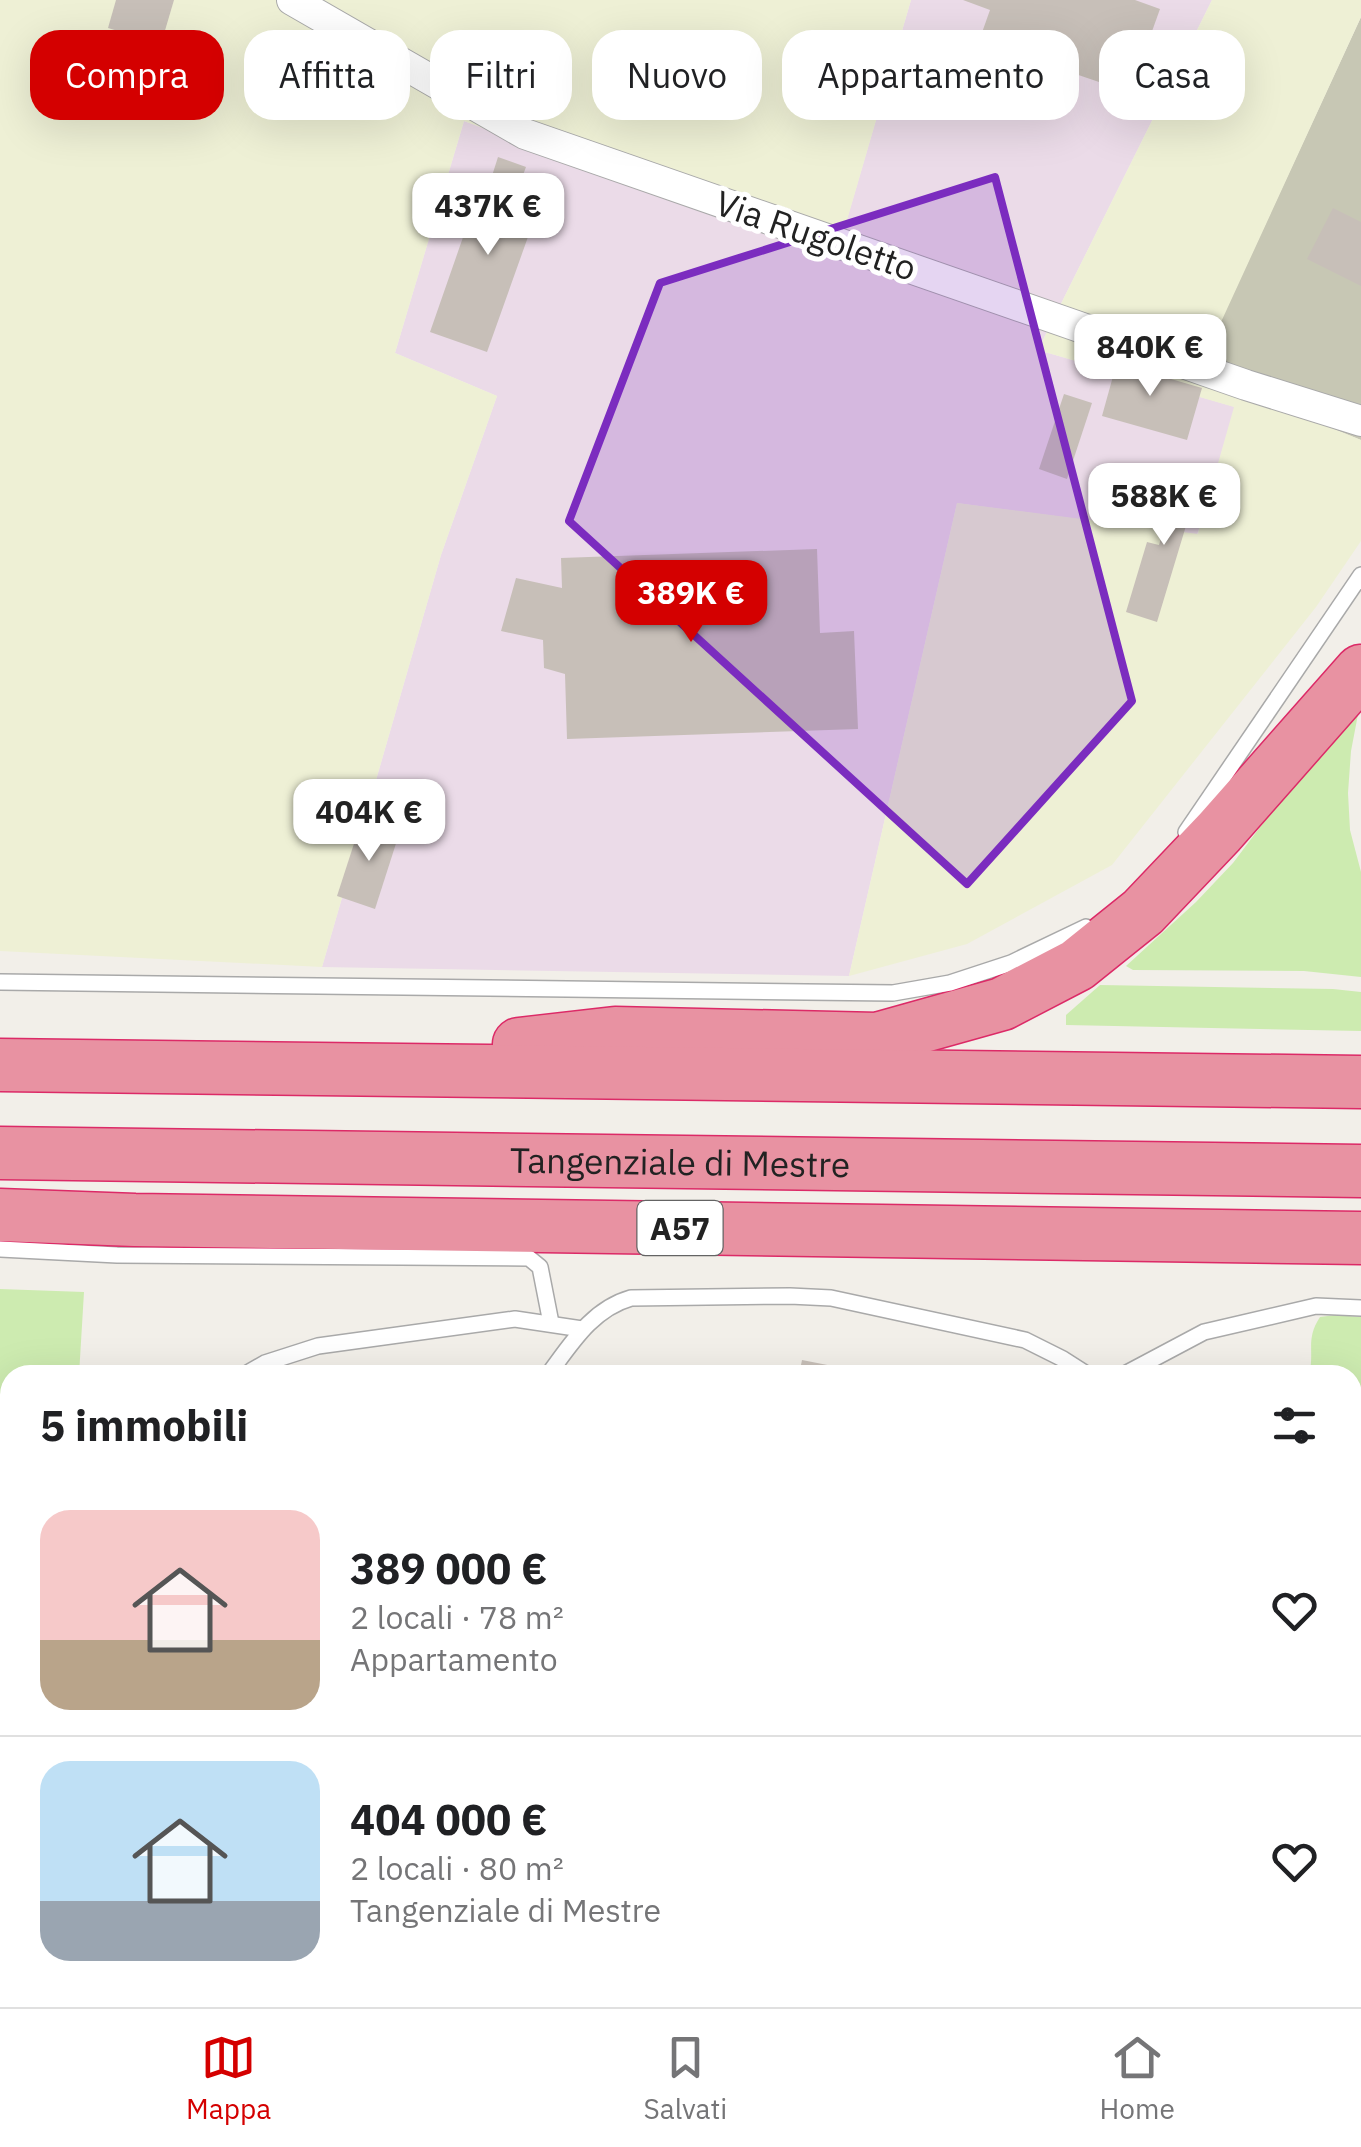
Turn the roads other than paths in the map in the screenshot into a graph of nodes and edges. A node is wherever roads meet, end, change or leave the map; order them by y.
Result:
1 (292, 0) edge
2 (1361, 421) edge
3 (1361, 575) edge
4 (1361, 671) edge
5 (1174, 846) dead end
6 (1102, 916) dead end
7 (0, 982) edge
8 (0, 1064) edge
9 (297, 1069) junction
10 (1361, 1082) edge
11 (0, 1153) edge
12 (1361, 1171) edge
13 (0, 1216) edge
14 (1361, 1238) edge
15 (0, 1249) edge
16 (1361, 1308) edge
17 (551, 1323) junction
18 (582, 1329) junction
19 (262, 1365) edge
20 (555, 1365) edge
21 (1073, 1365) edge
22 (1142, 1365) edge

1 - 2 street, Via Rugoletto
3 - 5 lane
4 - 9 highway
6 - 7 lane
8 - 9 highway
9 - 10 highway
11 - 12 highway, Tangenziale di Mestre / A57
13 - 14 highway, A57
15 - 17 lane
16 - 22 lane
17 - 18 lane
17 - 19 lane
18 - 20 lane
18 - 21 lane

